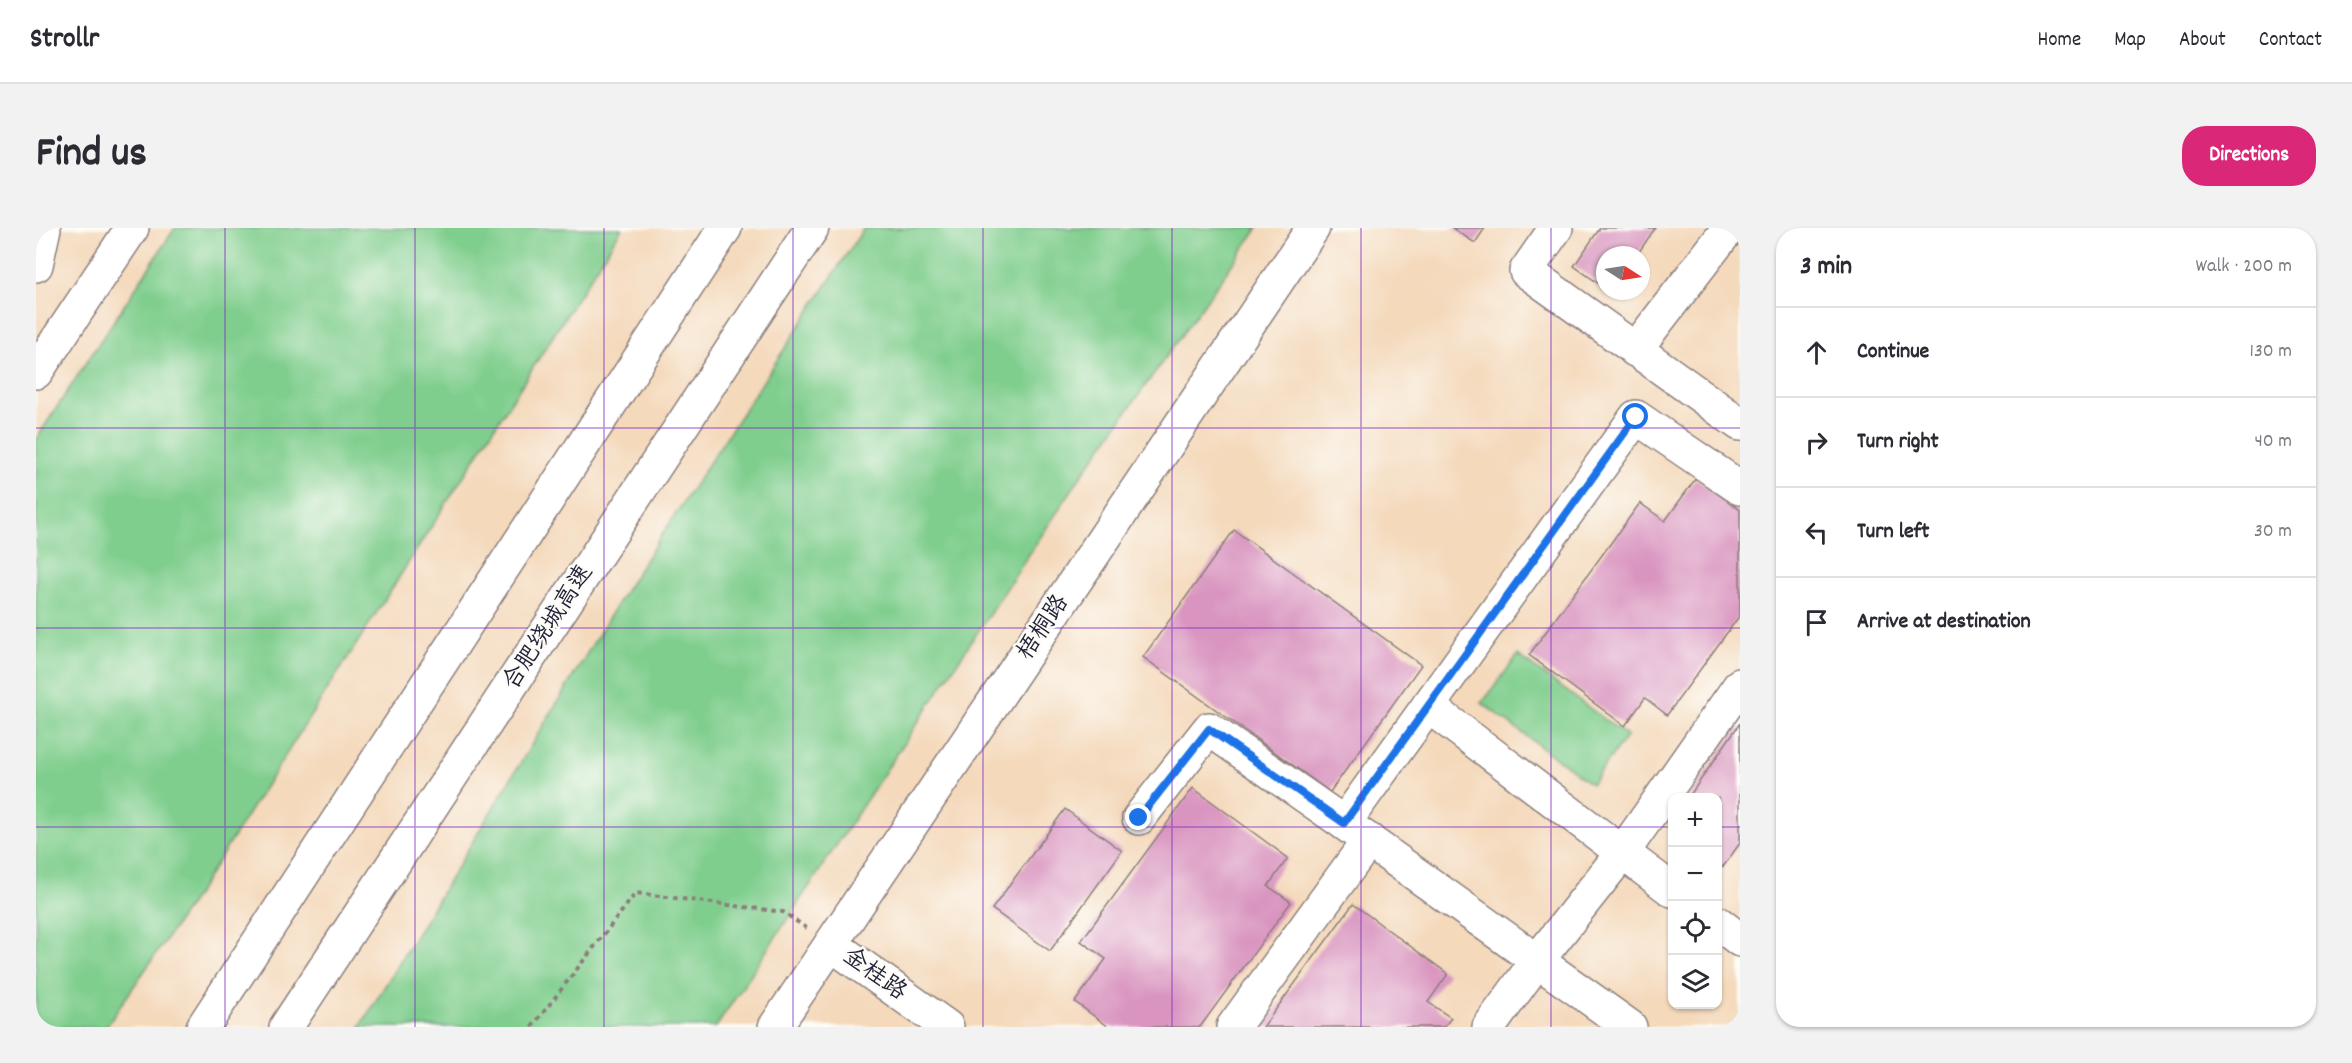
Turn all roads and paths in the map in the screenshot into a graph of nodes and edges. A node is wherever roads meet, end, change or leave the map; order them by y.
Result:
1 (44, 228) edge
2 (132, 228) edge
3 (725, 228) edge
4 (812, 228) edge
5 (1313, 228) edge
6 (1556, 228) edge
7 (1730, 228) edge
8 (36, 265) edge
9 (1635, 350) junction
10 (36, 372) edge
11 (1740, 424) edge
12 (1740, 488) edge
13 (1740, 685) edge
14 (1428, 706) junction
15 (1139, 818) dead end
16 (1356, 831) junction
17 (1623, 852) junction
18 (1668, 887) edge
19 (1722, 926) edge
20 (1740, 940) edge
21 (831, 944) junction
22 (1537, 961) junction
23 (203, 1027) edge
24 (286, 1027) edge
25 (532, 1027) edge
26 (775, 1027) edge
27 (947, 1027) edge
28 (1233, 1027) edge
29 (1489, 1027) edge
30 (1630, 1027) edge

1 - 8 main road
2 - 10 main road
3 - 23 main road
4 - 24 main road, 合肥绕城高速
5 - 21 main road, 梧桐路
6 - 9 main road
7 - 9 main road
9 - 11 main road
12 - 14 main road
13 - 17 main road
14 - 16 main road
14 - 17 main road
15 - 16 main road
16 - 22 main road
16 - 28 main road
17 - 18 main road
17 - 22 main road
19 - 20 main road
21 - 25 path
21 - 26 main road, 梧桐路
21 - 27 main road, 金桂路
22 - 29 main road
22 - 30 main road

